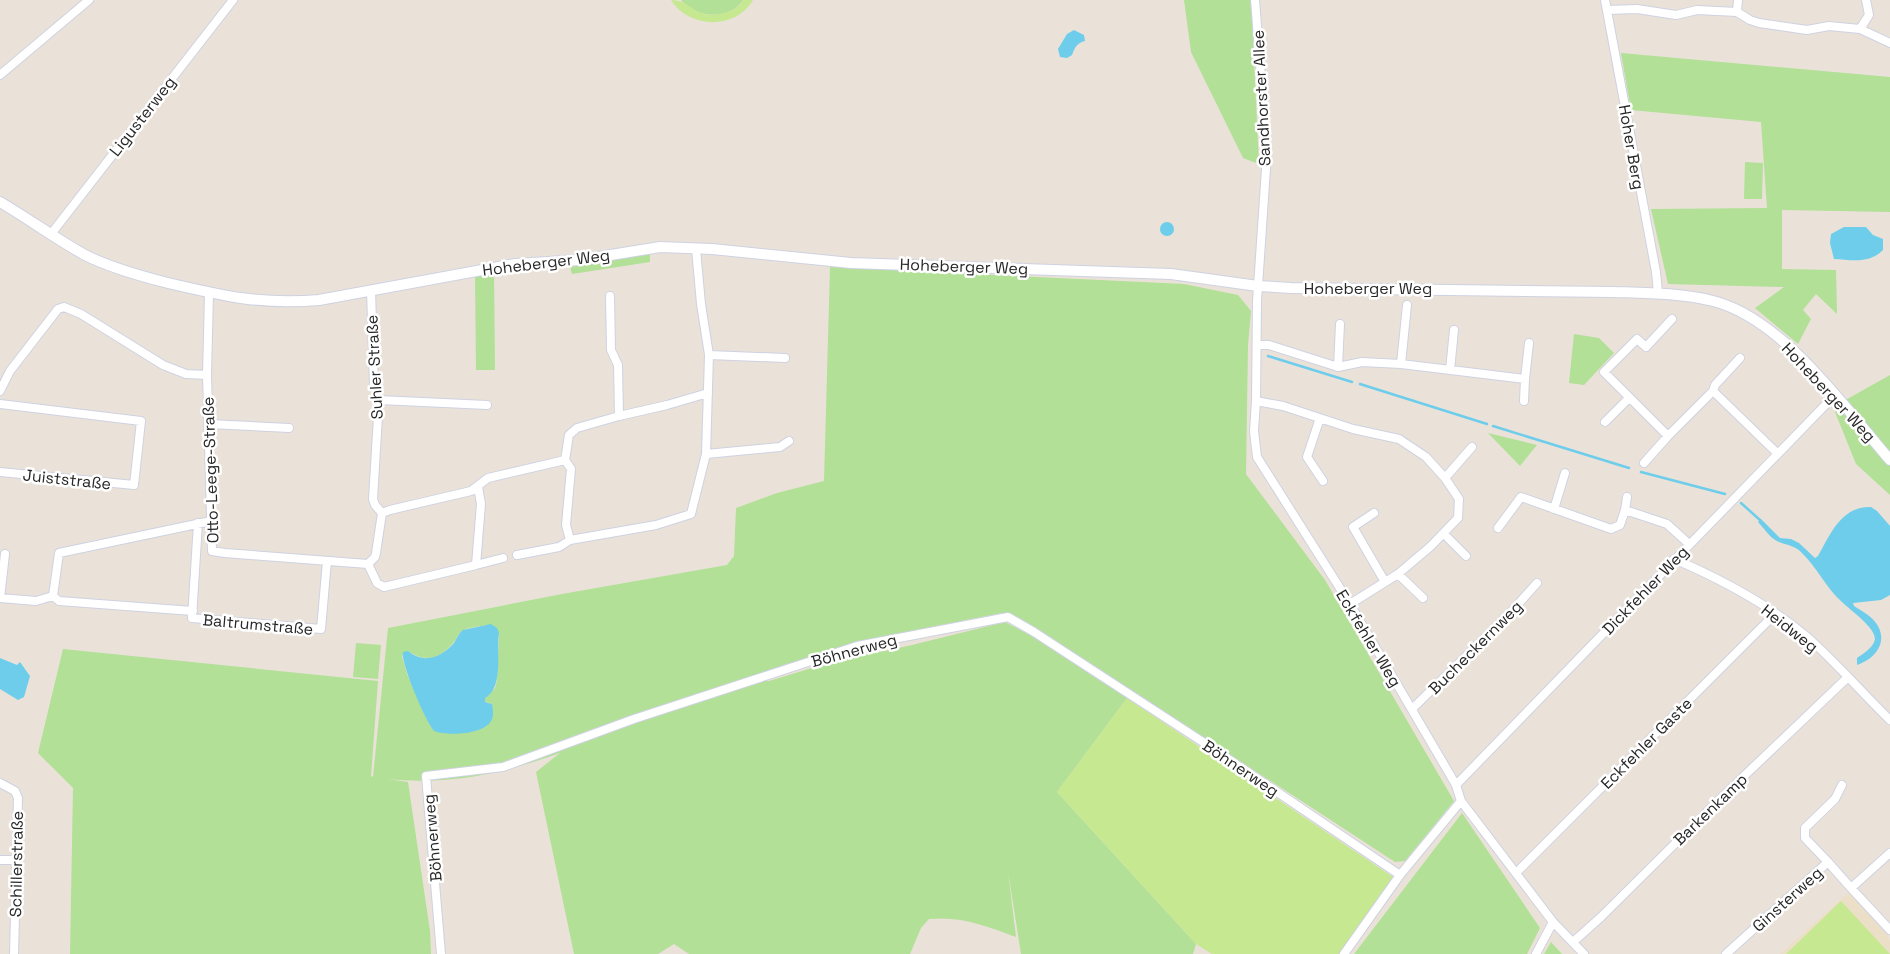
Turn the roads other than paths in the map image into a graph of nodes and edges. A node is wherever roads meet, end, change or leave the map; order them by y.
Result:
1 (89, 0) edge
2 (234, 0) edge
3 (1255, 0) edge
4 (1605, 0) edge
5 (1738, 0) edge
6 (1866, 0) edge
7 (1607, 10) junction
8 (1737, 12) junction
9 (1860, 29) junction
10 (1890, 43) edge
11 (0, 75) edge
12 (0, 202) edge
13 (51, 234) junction
14 (696, 249) junction
15 (1258, 286) junction
16 (371, 290) junction
17 (209, 293) junction
18 (1658, 293) junction
19 (610, 296) dead end
20 (1406, 305) dead end
21 (1672, 319) dead end
22 (1340, 324) dead end
23 (1454, 330) dead end
24 (1529, 343) dead end
25 (1257, 345) junction
26 (709, 355) junction
27 (785, 358) dead end
28 (1740, 358) dead end
29 (1401, 364) junction
30 (1338, 367) junction
31 (1450, 370) junction
32 (207, 375) junction
33 (1525, 379) junction
34 (0, 391) edge
35 (1712, 391) junction
36 (708, 394) junction
37 (1835, 395) junction
38 (1629, 398) junction
39 (379, 400) junction
40 (1524, 400) dead end
41 (1256, 401) junction
42 (0, 404) edge
43 (487, 405) dead end
44 (619, 416) junction
45 (1320, 418) junction
46 (1605, 422) dead end
47 (209, 424) junction
48 (288, 428) dead end
49 (1668, 436) junction
50 (789, 440) dead end
51 (1472, 447) dead end
52 (1777, 453) junction
53 (706, 454) junction
54 (565, 460) junction
55 (1890, 460) edge
56 (1644, 463) dead end
57 (0, 472) edge
58 (1565, 474) dead end
59 (1445, 478) junction
60 (1324, 481) dead end
61 (478, 486) junction
62 (1627, 497) dead end
63 (1554, 509) junction
64 (1625, 510) junction
65 (382, 513) junction
66 (1374, 514) dead end
67 (211, 521) junction
68 (198, 523) junction
69 (1498, 528) dead end
70 (1444, 534) junction
71 (570, 540) junction
72 (1689, 544) junction
73 (198, 550) junction
74 (212, 551) junction
75 (5, 554) dead end
76 (517, 555) dead end
77 (1466, 556) dead end
78 (503, 558) dead end
79 (1674, 559) junction
80 (328, 561) junction
81 (368, 564) junction
82 (476, 565) junction
83 (1398, 574) junction
84 (1385, 582) junction
85 (1537, 583) dead end
86 (53, 596) junction
87 (0, 598) edge
88 (1423, 598) dead end
89 (1350, 604) junction
90 (193, 611) junction
91 (1775, 614) junction
92 (1848, 678) junction
93 (1412, 709) junction
94 (1890, 720) edge
95 (0, 783) edge
96 (1456, 785) junction
97 (1842, 785) dead end
98 (1461, 801) junction
99 (1890, 853) edge
100 (0, 860) edge
101 (17, 860) junction
102 (1828, 862) junction
103 (1517, 872) junction
104 (1400, 875) junction
105 (1852, 888) junction
106 (1554, 922) junction
107 (1890, 930) edge
108 (1572, 942) junction
109 (14, 954) edge
110 (441, 954) edge
111 (1344, 954) edge
112 (1536, 954) edge
113 (1584, 954) edge
114 (1726, 954) edge

1 - 11 street
2 - 13 street, Ligusterweg
3 - 15 street, Sandhorster Allee
4 - 7 street, Hoher Berg
5 - 8 street
6 - 9 street
7 - 8 street
7 - 18 street, Hoher Berg
8 - 9 street
9 - 10 street
12 - 13 street, Hoheberger Weg
13 - 17 street, Hoheberger Weg
14 - 15 street, Hoheberger Weg
14 - 16 street, Hoheberger Weg
14 - 26 street
15 - 18 street, Hoheberger Weg
15 - 25 street, Eckfehler Weg
16 - 17 street, Hoheberger Weg
16 - 39 street, Suhler Straße
17 - 32 street, Otto-Leege-Straße
18 - 37 street, Hoheberger Weg
19 - 44 street
20 - 29 street
21 - 38 street
22 - 30 street
23 - 31 street
24 - 33 street
25 - 30 street
25 - 41 street, Eckfehler Weg
26 - 27 street
26 - 36 street
28 - 35 street
29 - 30 street
29 - 31 street
31 - 33 street
32 - 34 street
32 - 47 street, Otto-Leege-Straße
33 - 40 street
35 - 49 street
35 - 52 street
36 - 44 street
36 - 53 street
37 - 52 street, Dickfehler Weg
37 - 55 street, Hoheberger Weg
38 - 46 street
38 - 49 street
39 - 43 street
39 - 65 street, Suhler Straße
41 - 45 street
41 - 89 street, Eckfehler Weg
42 - 57 street, Juiststraße
44 - 54 street
45 - 59 street
45 - 60 street
47 - 48 street
47 - 67 street, Otto-Leege-Straße
49 - 56 street
50 - 53 street
51 - 59 street
52 - 72 street, Dickfehler Weg
53 - 71 street
54 - 61 street
54 - 71 street
58 - 63 street
59 - 70 street
61 - 65 street
61 - 82 street
62 - 64 street
63 - 64 street
63 - 69 street
64 - 72 street
65 - 81 street, Suhler Straße
66 - 84 street
67 - 68 street
67 - 74 street, Otto-Leege-Straße
68 - 73 street, Baltrumstraße
68 - 86 street
70 - 77 street
70 - 83 street
71 - 76 street
72 - 79 street, Dickfehler Weg
73 - 74 street
73 - 90 street, Baltrumstraße
74 - 80 street, Otto-Leege-Straße
75 - 87 street
78 - 82 street
79 - 91 street, Heidweg
79 - 96 street, Dickfehler Weg
80 - 81 street, Otto-Leege-Straße
80 - 90 street, Baltrumstraße
81 - 82 street
83 - 84 street
83 - 88 street
84 - 89 street
85 - 93 street, Bucheckernweg
86 - 87 street
86 - 90 street
89 - 93 street, Eckfehler Weg
91 - 92 street, Heidweg
91 - 103 street, Eckfehler Gaste
92 - 94 street, Heidweg
92 - 108 street, Barkenkamp
93 - 96 street, Eckfehler Weg
95 - 101 street, Schillerstraße
96 - 98 street, Eckfehler Weg
97 - 102 street
98 - 103 street, Eckfehler Weg
98 - 104 street
99 - 105 street
100 - 101 street
101 - 109 street, Schillerstraße
102 - 105 street, Ginsterweg
102 - 114 street, Ginsterweg
103 - 106 street, Eckfehler Weg
104 - 110 street, Böhnerweg
104 - 111 street
105 - 107 street, Ginsterweg
106 - 108 street, Eckfehler Weg
106 - 112 street
108 - 113 street, Eckfehler Weg

